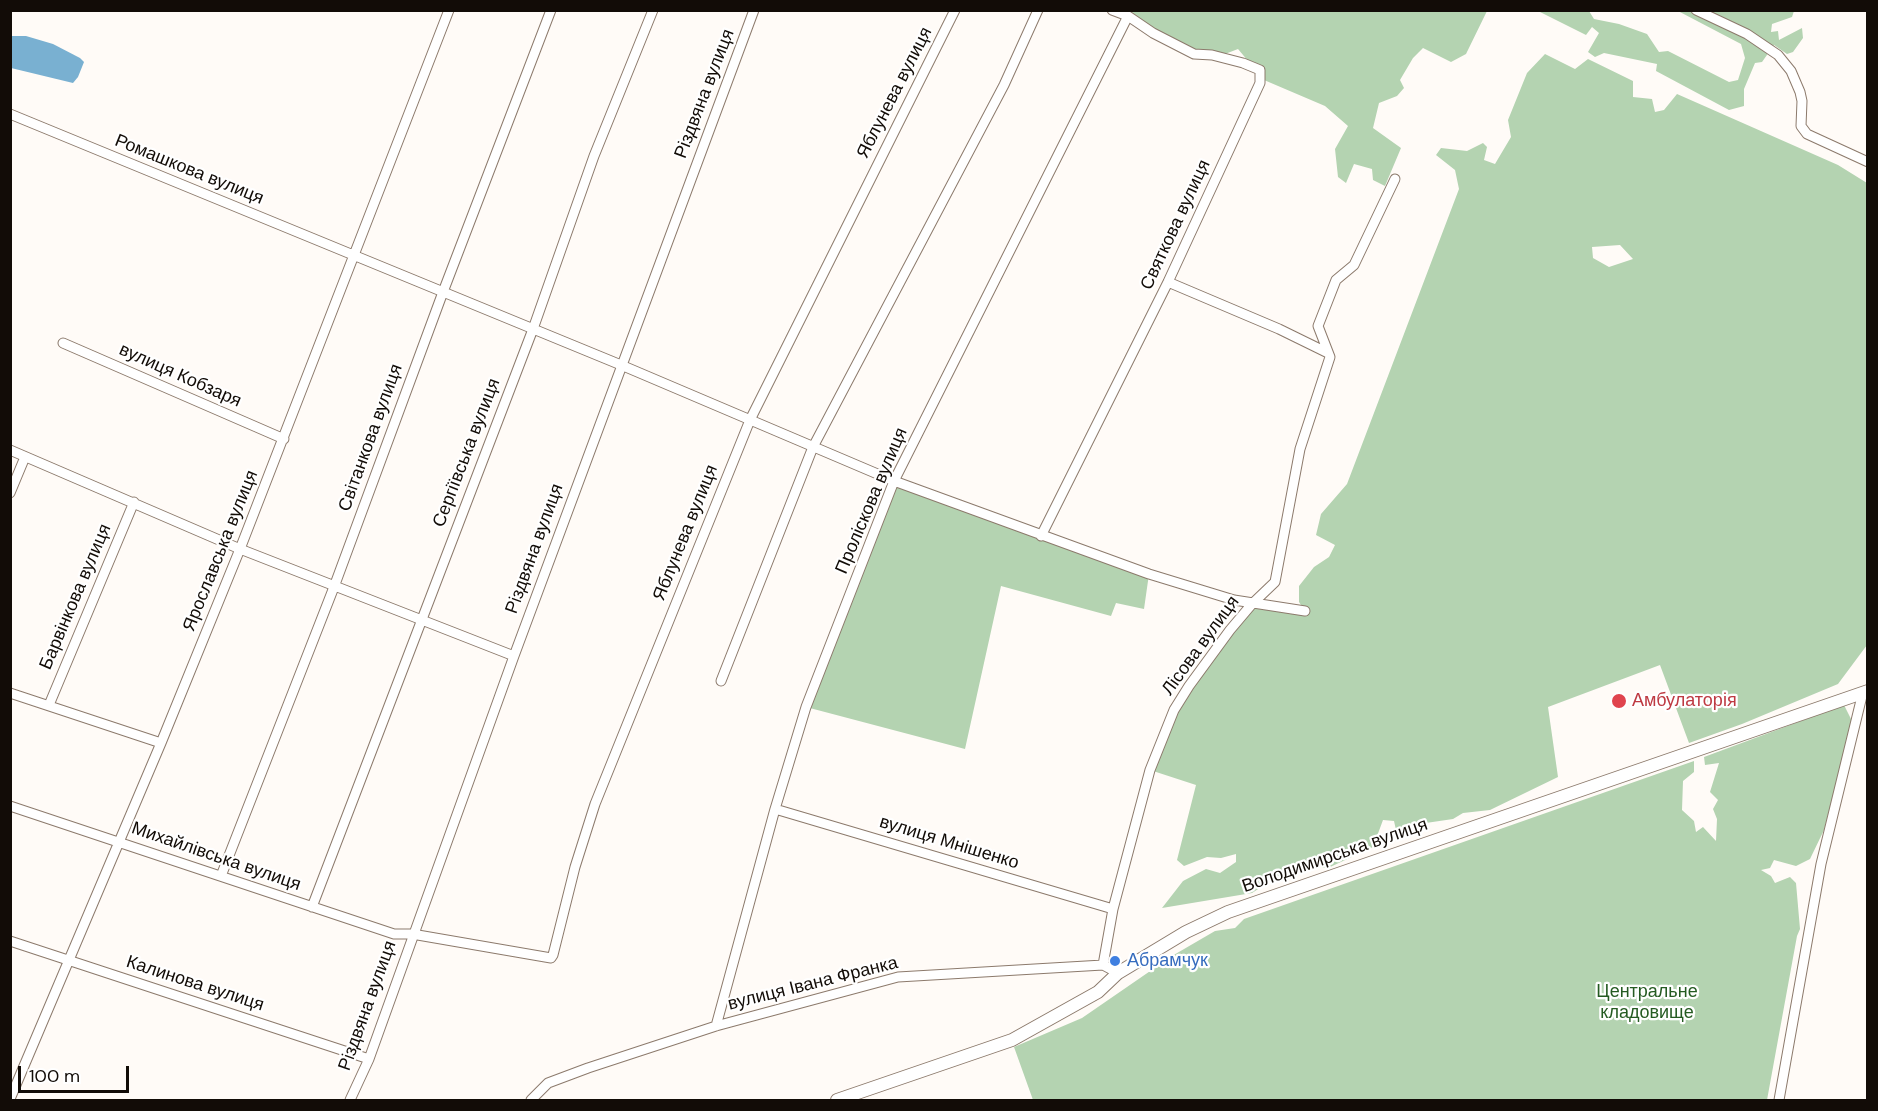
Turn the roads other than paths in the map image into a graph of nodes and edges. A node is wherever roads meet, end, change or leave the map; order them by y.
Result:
1 (449, 10) edge
2 (551, 10) edge
3 (653, 10) edge
4 (754, 10) edge
5 (955, 10) edge
6 (1038, 10) edge
7 (1112, 10) edge
8 (1696, 10) edge
9 (1128, 16) junction
10 (10, 114) edge
11 (1868, 162) edge
12 (1395, 179) dead end
13 (355, 257) junction
14 (1168, 282) junction
15 (443, 292) junction
16 (532, 329) junction
17 (63, 343) dead end
18 (1328, 353) junction
19 (621, 365) junction
20 (750, 420) junction
21 (284, 439) junction
22 (813, 447) junction
23 (10, 450) edge
24 (25, 457) junction
25 (894, 481) junction
26 (10, 493) edge
27 (134, 502) junction
28 (1041, 536) junction
29 (240, 549) junction
30 (334, 587) junction
31 (1252, 604) junction
32 (1305, 611) dead end
33 (420, 620) junction
34 (514, 657) junction
35 (721, 681) dead end
36 (1865, 692) edge
37 (10, 693) edge
38 (49, 705) junction
39 (161, 743) junction
40 (10, 806) edge
41 (775, 809) junction
42 (119, 842) junction
43 (221, 876) junction
44 (312, 907) junction
45 (1113, 909) junction
46 (412, 934) junction
47 (10, 941) edge
48 (68, 959) junction
49 (1102, 965) junction
50 (1118, 973) junction
51 (716, 1026) junction
52 (369, 1059) junction
53 (10, 1099) edge
54 (350, 1101) edge
55 (531, 1101) edge
56 (837, 1101) edge
57 (1779, 1101) edge

1 - 13 street, Ярославська вулиця
2 - 15 street, Світанкова вулиця
3 - 16 street, Сергіївська вулиця
4 - 19 street, Різдвяна вулиця
5 - 20 street, Яблунева вулиця
6 - 22 street
7 - 9 street, Святкова вулиця
8 - 11 street
9 - 14 street, Святкова вулиця
9 - 25 street, Проліскова вулиця
10 - 13 street, Ромашкова вулиця
12 - 18 street
13 - 15 street, Ромашкова вулиця
13 - 21 street, Ярославська вулиця
14 - 18 street
14 - 28 street, Святкова вулиця
15 - 16 street, Ромашкова вулиця
15 - 30 street, Світанкова вулиця
16 - 19 street, Ромашкова вулиця
16 - 33 street, Сергіївська вулиця
17 - 21 street, вулиця Кобзаря
18 - 31 street, Лісова вулиця
19 - 20 street, Ромашкова вулиця
19 - 34 street, Різдвяна вулиця
20 - 22 street, Ромашкова вулиця
20 - 46 street, Яблунева вулиця
21 - 29 street, Ярославська вулиця
22 - 25 street, Ромашкова вулиця
22 - 35 street
23 - 24 street
24 - 26 street
24 - 27 street
25 - 28 street, Ромашкова вулиця
25 - 41 street, Проліскова вулиця
27 - 29 street
27 - 38 street, Барвінкова вулиця
28 - 31 street, Ромашкова вулиця
29 - 30 street
29 - 39 street, Ярославська вулиця
30 - 33 street
30 - 43 street, Світанкова вулиця
31 - 32 street, Ромашкова вулиця
31 - 45 street, Лісова вулиця
33 - 34 street
33 - 44 street, Сергіївська вулиця
34 - 46 street, Різдвяна вулиця
36 - 50 main road, Володимирська вулиця
36 - 57 street
37 - 38 street
38 - 39 street
39 - 42 street, Ярославська вулиця
40 - 42 street, Михайлівська вулиця
41 - 45 street, вулиця Мнішенко
41 - 51 street, Проліскова вулиця
42 - 43 street, Михайлівська вулиця
42 - 48 street, Ярославська вулиця
43 - 44 street, Михайлівська вулиця
44 - 46 street, Михайлівська вулиця
45 - 49 street, Лісова вулиця
46 - 52 street, Різдвяна вулиця
47 - 48 street, Калинова вулиця
48 - 52 street, Калинова вулиця
48 - 53 street, Ярославська вулиця
49 - 50 street, вулиця Івана Франка
49 - 51 street, вулиця Івана Франка
50 - 56 main road, Володимирська вулиця
51 - 55 street, вулиця Івана Франка
52 - 54 street, Різдвяна вулиця

